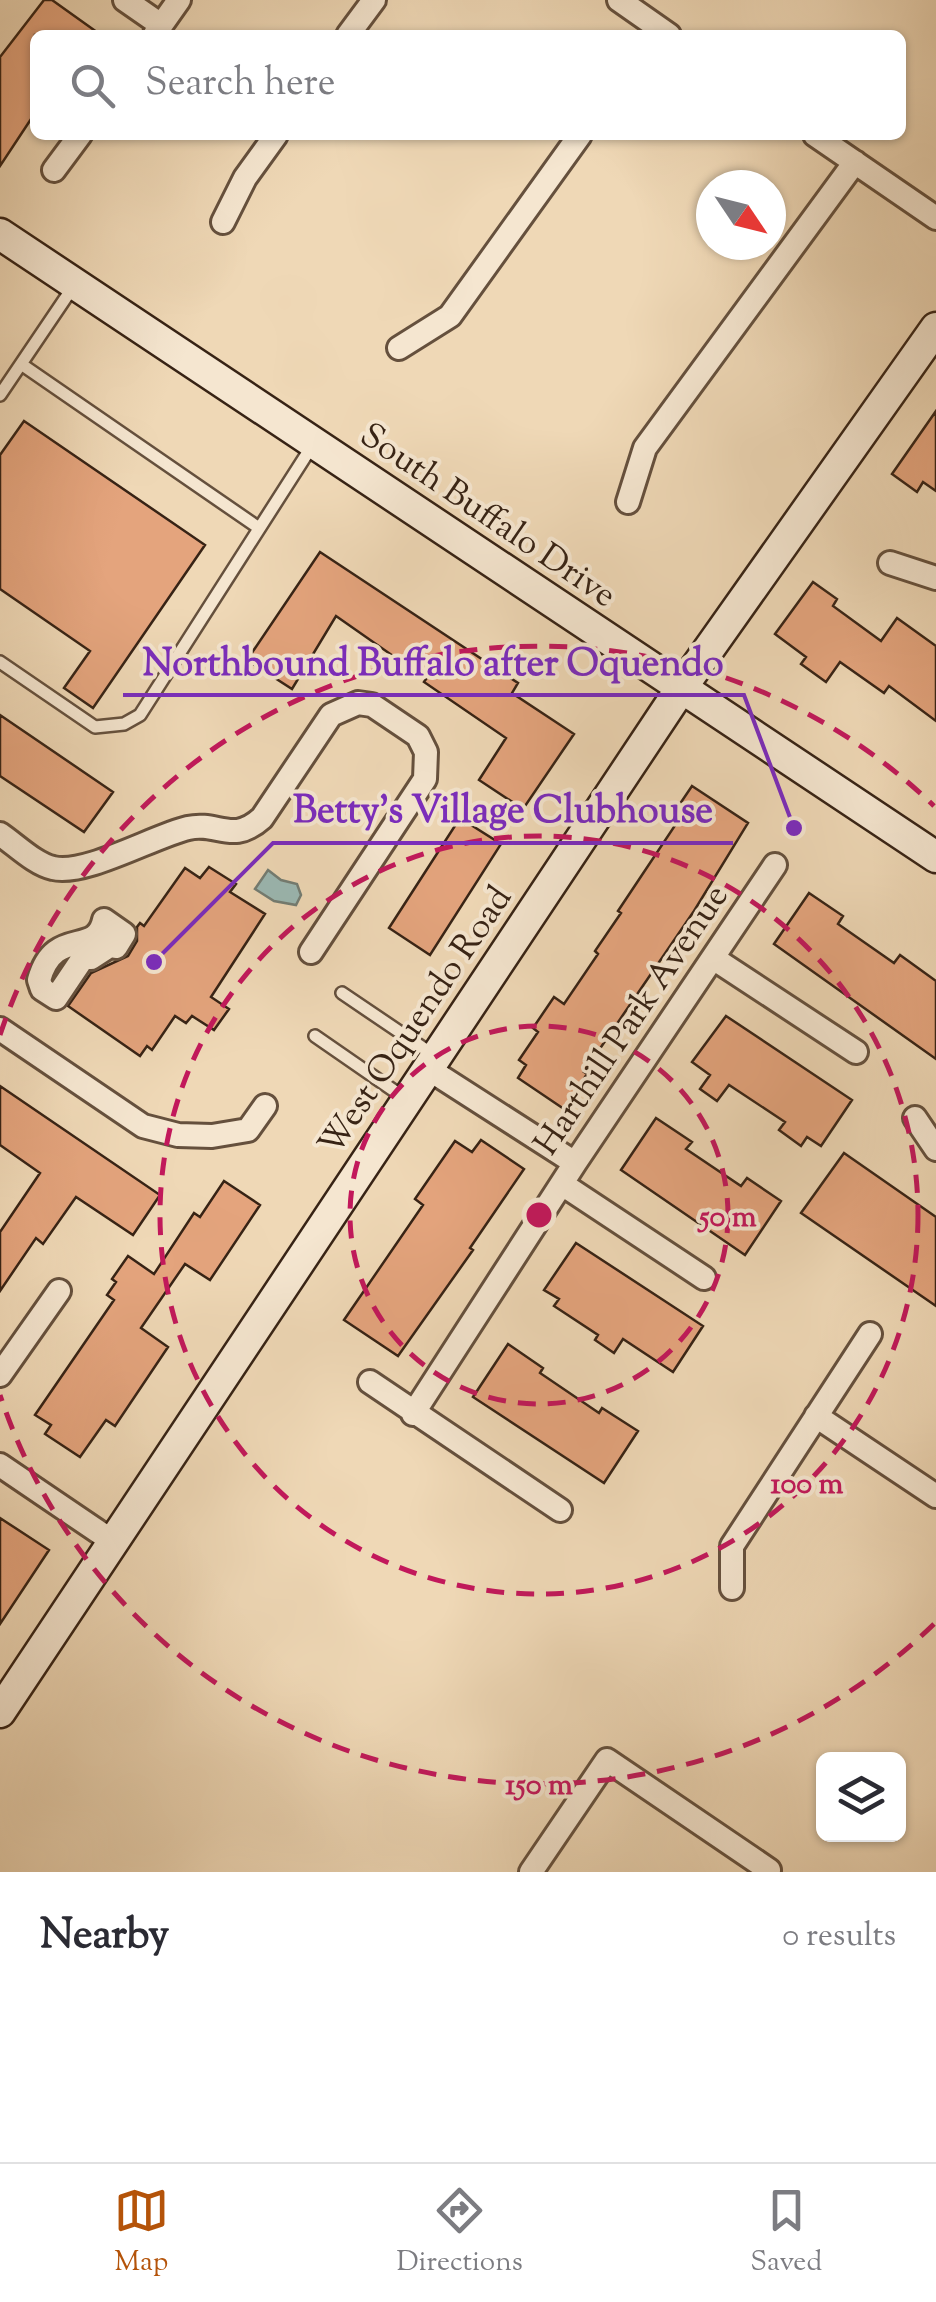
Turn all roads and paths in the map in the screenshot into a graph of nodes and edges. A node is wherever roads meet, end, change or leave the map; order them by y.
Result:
1 (124, 0) edge
2 (178, 0) edge
3 (374, 0) edge
4 (618, 0) edge
5 (157, 30) edge
6 (352, 30) edge
7 (657, 30) edge
8 (76, 140) edge
9 (272, 140) edge
10 (576, 140) edge
11 (822, 140) edge
12 (854, 162) junction
13 (54, 170) dead end
14 (936, 218) edge
15 (223, 222) dead end
16 (0, 234) edge
17 (75, 284) junction
18 (936, 328) edge
19 (399, 348) dead end
20 (21, 364) junction
21 (0, 396) edge
22 (314, 443) junction
23 (628, 502) dead end
24 (259, 528) junction
25 (890, 563) dead end
26 (936, 578) edge
27 (0, 662) edge
28 (682, 687) junction
29 (0, 834) edge
30 (936, 857) edge
31 (776, 865) dead end
32 (311, 952) dead end
33 (713, 958) junction
34 (342, 993) dead end
35 (0, 1029) edge
36 (315, 1036) dead end
37 (856, 1052) dead end
38 (431, 1062) junction
39 (406, 1099) junction
40 (265, 1106) dead end
41 (915, 1118) dead end
42 (936, 1149) edge
43 (575, 1164) junction
44 (562, 1184) junction
45 (704, 1278) dead end
46 (59, 1290) dead end
47 (870, 1334) dead end
48 (0, 1375) edge
49 (370, 1382) dead end
50 (414, 1414) junction
51 (816, 1416) junction
52 (0, 1465) edge
53 (936, 1496) edge
54 (560, 1510) dead end
55 (112, 1540) junction
56 (732, 1588) dead end
57 (0, 1712) edge
58 (769, 1870) edge
59 (531, 1872) edge

1 - 5 street
2 - 5 street
3 - 6 street
4 - 7 street
8 - 13 street
9 - 15 street
10 - 19 street
11 - 12 street
12 - 14 street
12 - 23 street
16 - 17 street, South Buffalo Drive
17 - 20 lane
17 - 22 street, South Buffalo Drive
18 - 28 street, West Oquendo Road
20 - 21 lane
20 - 24 lane
22 - 24 lane
22 - 28 street, South Buffalo Drive
24 - 27 lane
25 - 26 street
28 - 30 street, South Buffalo Drive
28 - 38 street, West Oquendo Road
29 - 32 street
31 - 33 street, Harthill Park Avenue
33 - 37 street
33 - 43 street, Harthill Park Avenue
34 - 38 lane
35 - 40 street
36 - 39 lane
38 - 39 street, West Oquendo Road
38 - 43 street
39 - 55 street, West Oquendo Road
41 - 42 street
43 - 44 street, Harthill Park Avenue
44 - 45 street
44 - 50 street, Harthill Park Avenue
46 - 48 street
47 - 51 street
49 - 50 street
50 - 54 street
51 - 53 street
51 - 56 street
52 - 55 street
55 - 57 street, West Oquendo Road
58 - 59 street

